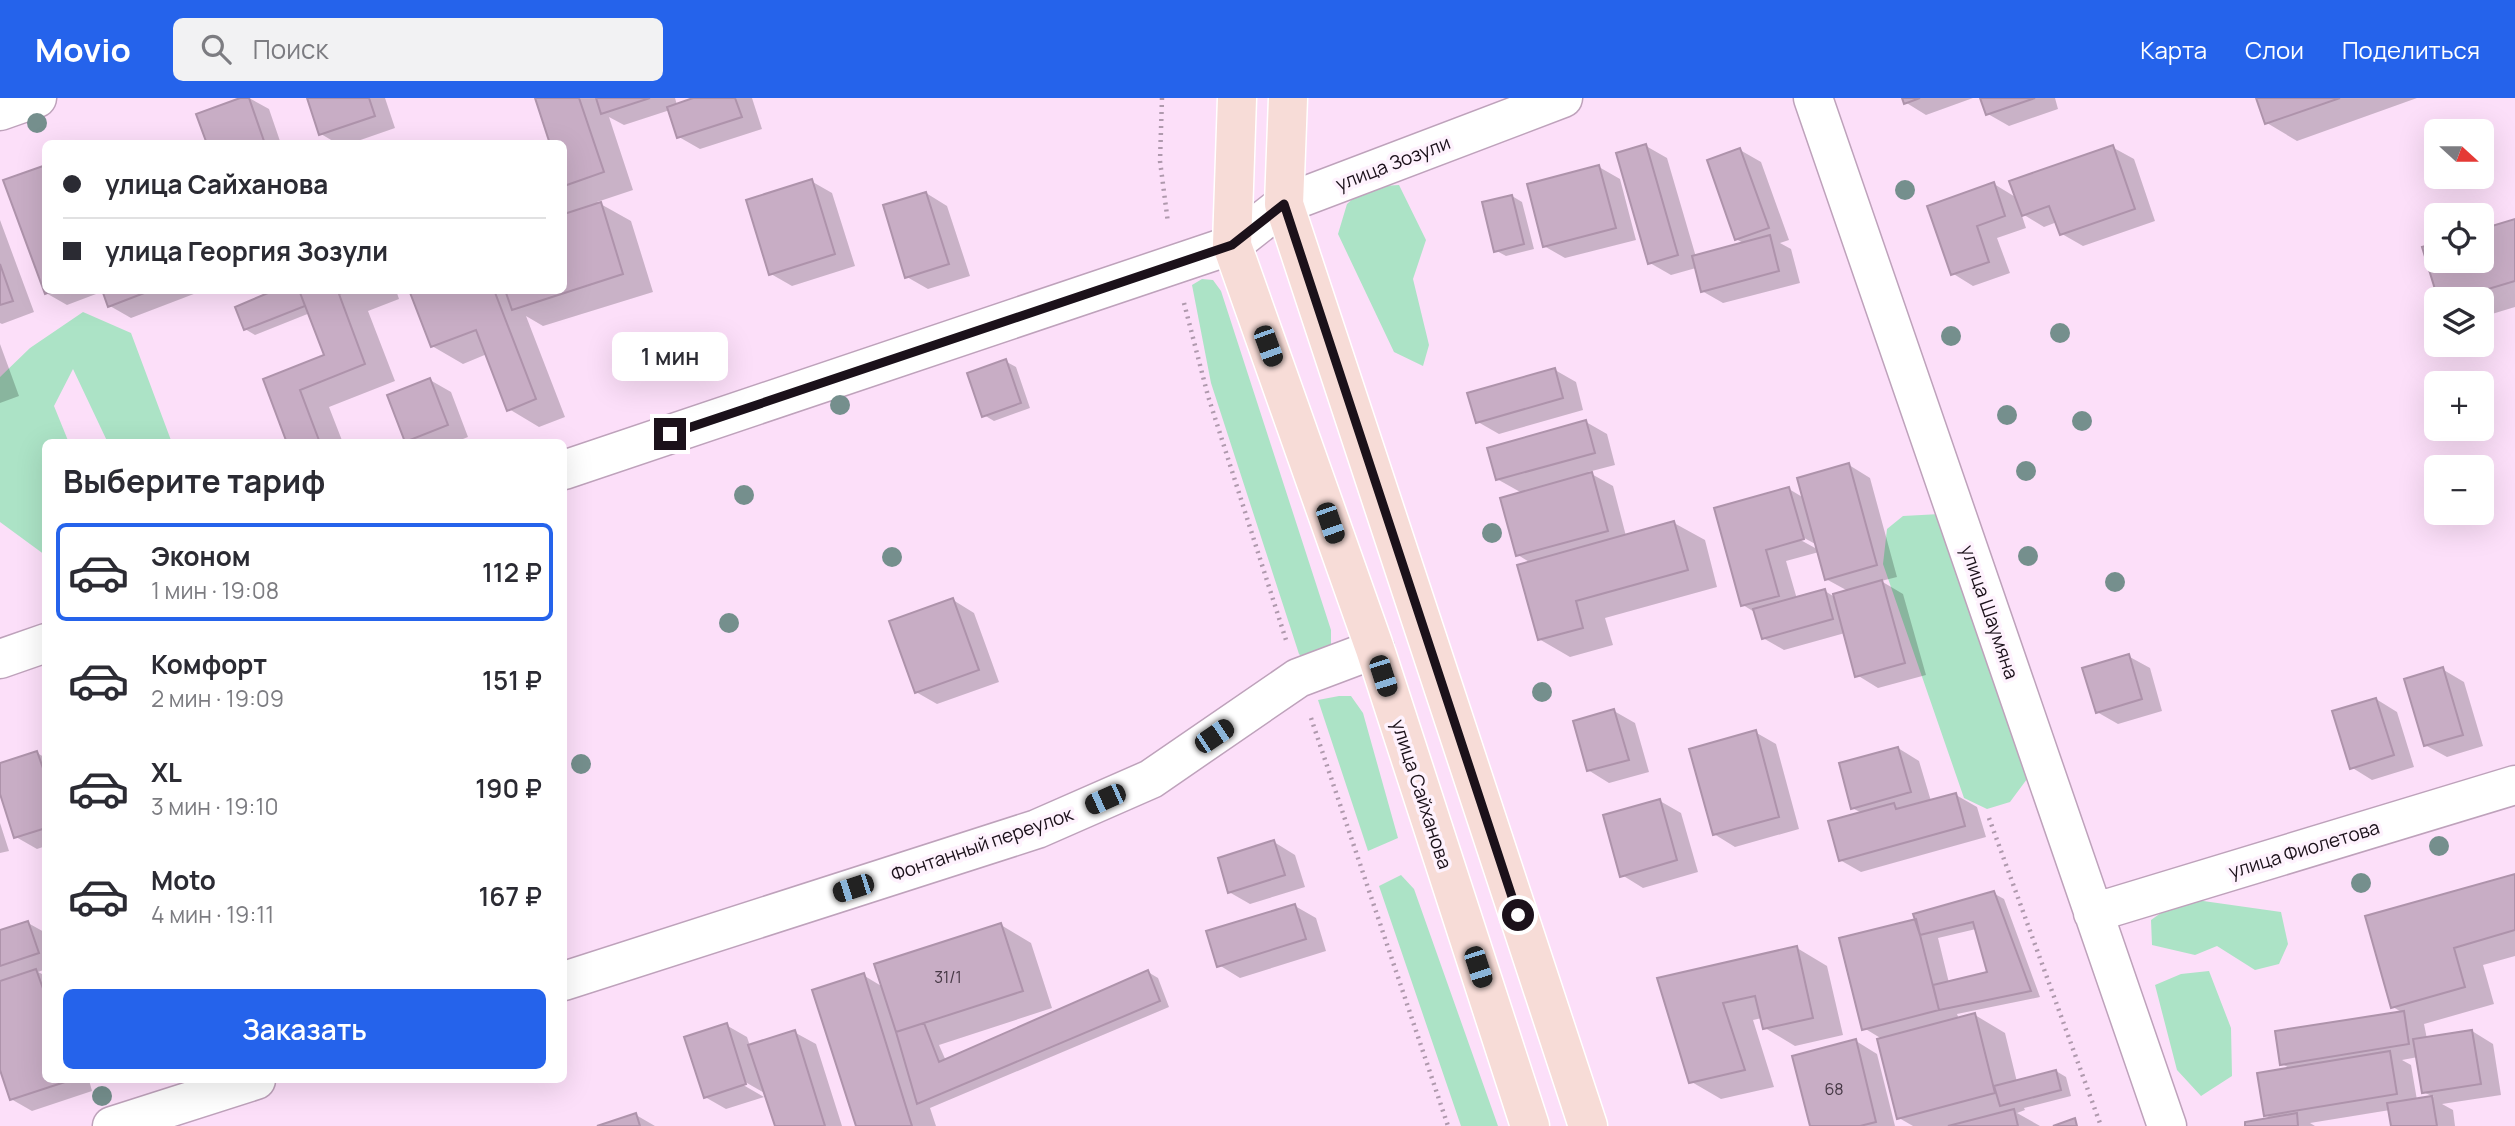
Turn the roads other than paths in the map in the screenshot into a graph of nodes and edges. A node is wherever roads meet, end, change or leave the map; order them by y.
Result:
1 (37, 98) edge
2 (1237, 98) edge
3 (1288, 98) edge
4 (1563, 98) edge
5 (1813, 98) edge
6 (0, 111) edge
7 (1284, 204) junction
8 (1232, 245) junction
9 (567, 469) edge
10 (42, 644) edge
11 (1375, 649) junction
12 (0, 659) edge
13 (2515, 785) edge
14 (2093, 913) junction
15 (567, 980) edge
16 (247, 1083) edge
17 (112, 1126) edge
18 (1530, 1126) edge
19 (1588, 1126) edge
20 (2167, 1126) edge

1 - 6 street
2 - 8 main road, улица Сайханова
3 - 7 main road
4 - 7 street, улица Зозули
5 - 14 street, улица Шаумяна
7 - 8 street, улица Зозули
7 - 19 main road
8 - 9 street, улица Зозули
8 - 11 main road, улица Сайханова
10 - 12 street
11 - 15 street, Фонтанный переулок
11 - 18 main road, улица Сайханова
13 - 14 street, улица Фиолетова
14 - 20 street, улица Шаумяна
16 - 17 street

